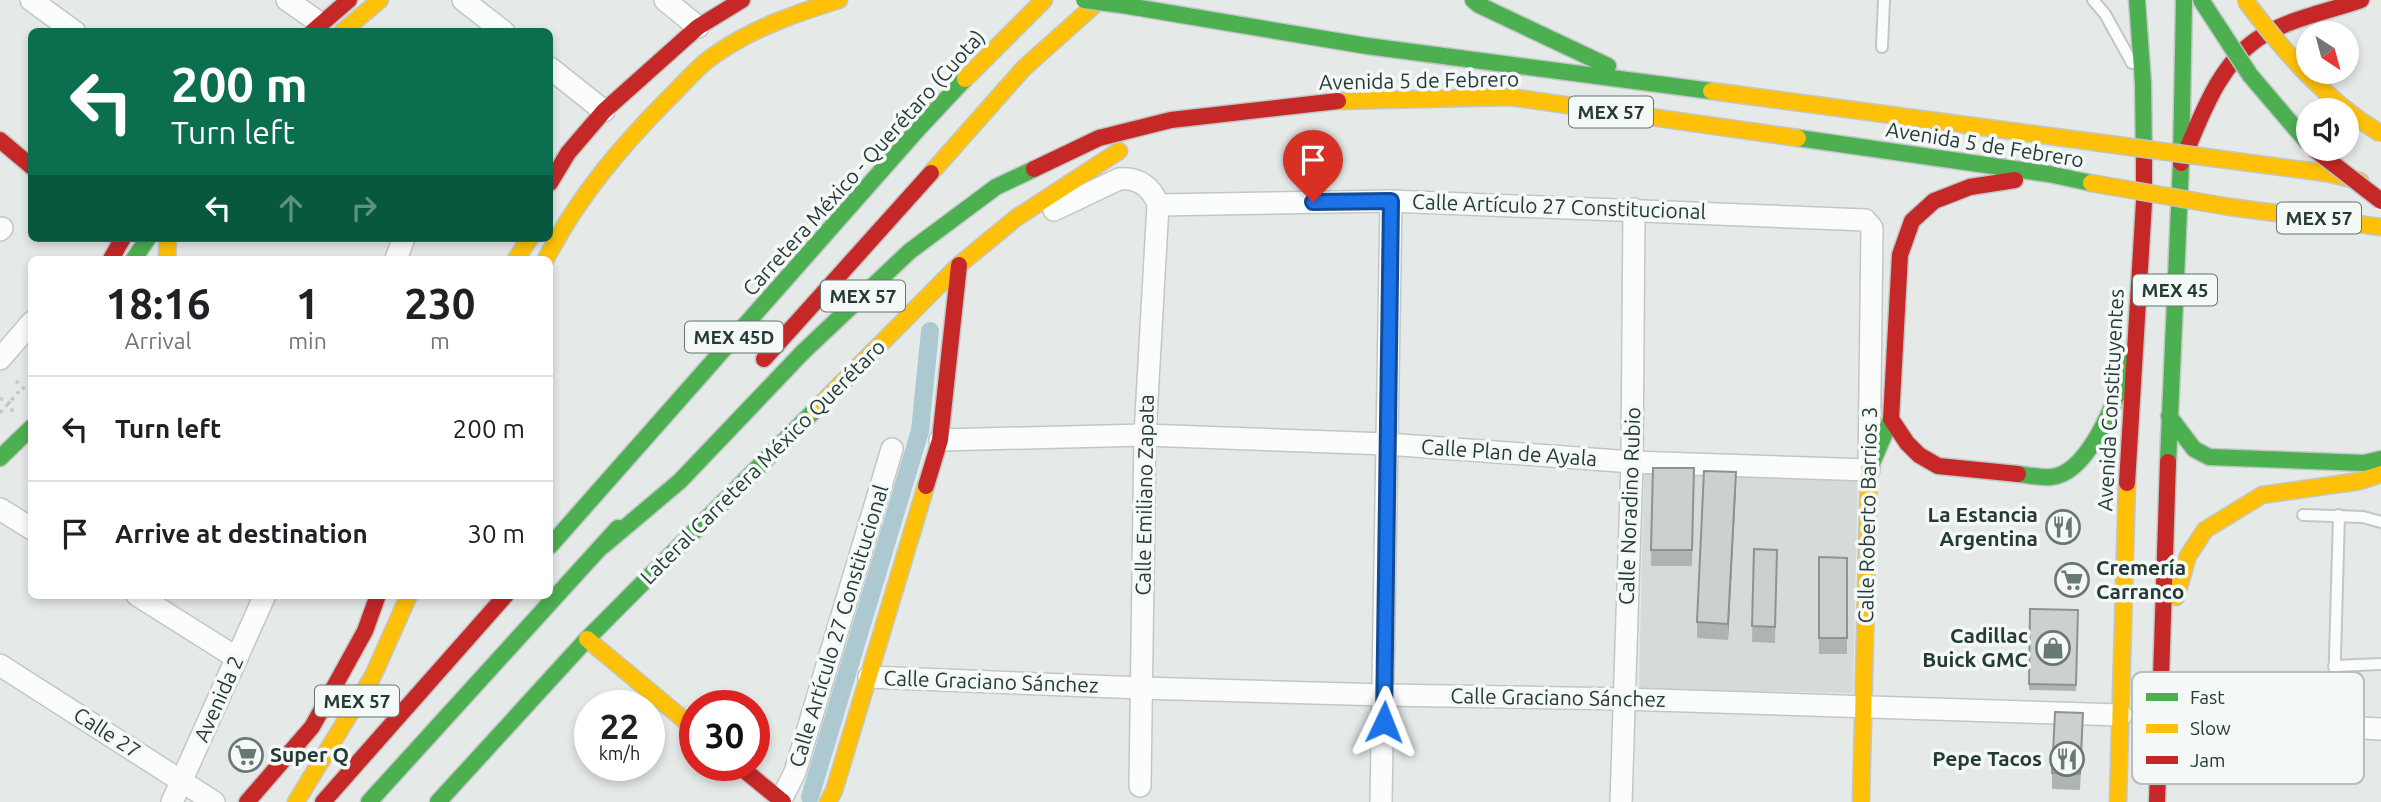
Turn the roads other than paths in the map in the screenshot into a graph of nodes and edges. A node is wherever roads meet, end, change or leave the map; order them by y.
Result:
1 (31, 0) edge
2 (286, 0) edge
3 (349, 0) edge
4 (380, 0) edge
5 (463, 0) edge
6 (665, 0) edge
7 (742, 0) edge
8 (839, 0) edge
9 (1044, 0) edge
10 (1084, 0) edge
11 (1100, 0) edge
12 (1473, 0) edge
13 (1884, 0) edge
14 (2093, 0) edge
15 (2137, 0) edge
16 (2184, 0) edge
17 (2201, 0) edge
18 (2245, 0) edge
19 (2361, 0) edge
20 (482, 24) edge
21 (316, 27) edge
22 (698, 27) junction
23 (70, 28) edge
24 (347, 28) edge
25 (1882, 47) dead end
26 (715, 54) junction
27 (553, 70) edge
28 (1641, 81) junction
29 (2143, 83) junction
30 (604, 111) junction
31 (627, 118) dead end
32 (1171, 120) junction
33 (2296, 131) edge
34 (2381, 134) edge
35 (0, 140) edge
36 (2329, 161) edge
37 (2181, 163) junction
38 (28, 164) edge
39 (2326, 173) junction
40 (2049, 174) junction
41 (2381, 174) edge
42 (553, 178) edge
43 (570, 181) dead end
44 (2381, 186) edge
45 (556, 200) dead end
46 (1391, 201) junction
47 (2381, 201) edge
48 (1158, 205) junction
49 (1634, 209) junction
50 (2256, 211) junction
51 (2381, 227) edge
52 (1872, 228) joint
53 (2328, 236) dead end
54 (117, 244) edge
55 (133, 256) edge
56 (547, 256) edge
57 (959, 265) junction
58 (28, 324) edge
59 (8, 337) edge
60 (2134, 354) junction
61 (0, 359) edge
62 (749, 376) dead end
63 (2169, 416) junction
64 (1891, 419) junction
65 (28, 432) edge
66 (1145, 435) junction
67 (940, 440) junction
68 (1387, 444) junction
69 (892, 449) dead end
70 (28, 452) edge
71 (2381, 459) edge
72 (1632, 462) junction
73 (4, 465) edge
74 (667, 470) dead end
75 (1869, 470) junction
76 (2381, 474) edge
77 (2370, 482) edge
78 (0, 509) edge
79 (2303, 515) dead end
80 (2339, 515) junction
81 (2381, 522) edge
82 (28, 526) edge
83 (553, 543) edge
84 (603, 546) junction
85 (143, 599) edge
86 (263, 599) edge
87 (377, 599) edge
88 (407, 599) edge
89 (502, 599) edge
90 (587, 639) junction
91 (2163, 642) junction
92 (237, 658) junction
93 (2381, 664) edge
94 (0, 665) edge
95 (2334, 666) junction
96 (2162, 672) edge
97 (2334, 672) edge
98 (869, 677) junction
99 (1142, 688) junction
100 (1384, 695) junction
101 (1624, 699) junction
102 (1864, 707) junction
103 (2121, 715) junction
104 (679, 716) edge
105 (182, 781) junction
106 (757, 781) edge
107 (2158, 784) edge
108 (1140, 786) dead end
109 (172, 802) edge
110 (214, 802) edge
111 (247, 802) edge
112 (296, 802) edge
113 (323, 802) edge
114 (369, 802) edge
115 (438, 802) edge
116 (781, 802) edge
117 (828, 802) edge
118 (1381, 802) edge
119 (1620, 802) edge
120 (1861, 802) edge
121 (2118, 802) edge
122 (2157, 802) edge

1 - 23 street
2 - 21 street
3 - 21 main road
4 - 24 main road
5 - 20 street
6 - 22 street
7 - 22 main road
8 - 26 main road
9 - 83 main road, Carretera México - Querétaro (Cuota) / MEX 45D
10 - 28 main road, Avenida 5 de Febrero / MEX 57, bridge
11 - 62 main road, MEX 45D
12 - 28 main road
13 - 25 lane
14 - 29 lane
15 - 29 main road, Avenida Constituyentes / MEX 45
16 - 37 main road, MEX 45
17 - 33 main road, bridge
18 - 34 main road, bridge
19 - 37 main road
22 - 30 main road
26 - 31 main road
26 - 56 main road
27 - 30 street
28 - 39 main road, Avenida 5 de Febrero / MEX 57, bridge
29 - 60 main road, Avenida Constituyentes / MEX 45
30 - 42 main road
32 - 40 main road, Avenida 5 de Febrero / MEX 57
32 - 57 main road
32 - 84 main road, Avenida 5 de Febrero / MEX 57
35 - 38 main road
36 - 47 main road, bridge
37 - 63 main road, MEX 45
39 - 41 main road
39 - 44 main road, Avenida 5 de Febrero / MEX 57
40 - 50 main road, Avenida 5 de Febrero / MEX 57, bridge
40 - 64 main road
43 - 45 main road
46 - 48 street, Calle Artículo 27 Constitucional
46 - 49 street, Calle Artículo 27 Constitucional
46 - 68 street
48 - 57 street, Lateral Carretera México Querétaro
48 - 66 street, Calle Emiliano Zapata
49 - 52 street, Calle Artículo 27 Constitucional
49 - 72 street, Calle Noradino Rubio
50 - 51 main road, Avenida 5 de Febrero / MEX 57
50 - 53 main road
52 - 75 street, Calle Roberto Barrios 3
54 - 55 street
57 - 67 main road, Calle Artículo 27 Constitucional
57 - 90 main road, Lateral Carretera México Querétaro
58 - 59 street
59 - 61 street
60 - 64 main road
60 - 103 main road, Avenida Constituyentes
63 - 71 main road
63 - 91 main road
64 - 75 main road
65 - 73 main road
66 - 67 street, Calle Plan de Ayala
66 - 68 street, Calle Plan de Ayala
66 - 99 street, Calle Emiliano Zapata
67 - 98 main road, Calle Artículo 27 Constitucional
68 - 72 street, Calle Plan de Ayala
68 - 100 street
69 - 116 street, Calle Artículo 27 Constitucional
70 - 73 main road
72 - 75 street, Calle Plan de Ayala
72 - 101 street, Calle Noradino Rubio
74 - 84 main road
75 - 102 main road, Calle Roberto Barrios 3
76 - 77 main road
77 - 91 main road
78 - 82 street
79 - 80 lane
80 - 81 lane
80 - 95 lane
84 - 114 main road
85 - 92 street
86 - 92 street, Avenida 2
87 - 111 main road
88 - 112 main road, MEX 57
89 - 113 main road
90 - 104 main road
90 - 115 main road, Lateral Carretera México Querétaro
91 - 96 main road
92 - 105 street, Avenida 2
93 - 95 lane
94 - 105 street, Calle 27
95 - 97 lane
98 - 99 street, Calle Graciano Sánchez
98 - 117 main road, Calle Artículo 27 Constitucional
99 - 100 street, Calle Graciano Sánchez
99 - 108 street, Calle Emiliano Zapata
100 - 101 street, Calle Graciano Sánchez
100 - 118 street
101 - 102 street, Calle Graciano Sánchez
101 - 119 street, Calle Noradino Rubio
102 - 103 street, Calle Graciano Sánchez
102 - 120 main road, Calle Roberto Barrios 3
103 - 121 main road, Avenida Constituyentes
105 - 109 street, Avenida 2
105 - 110 street, Calle 27
106 - 116 main road
107 - 122 main road

